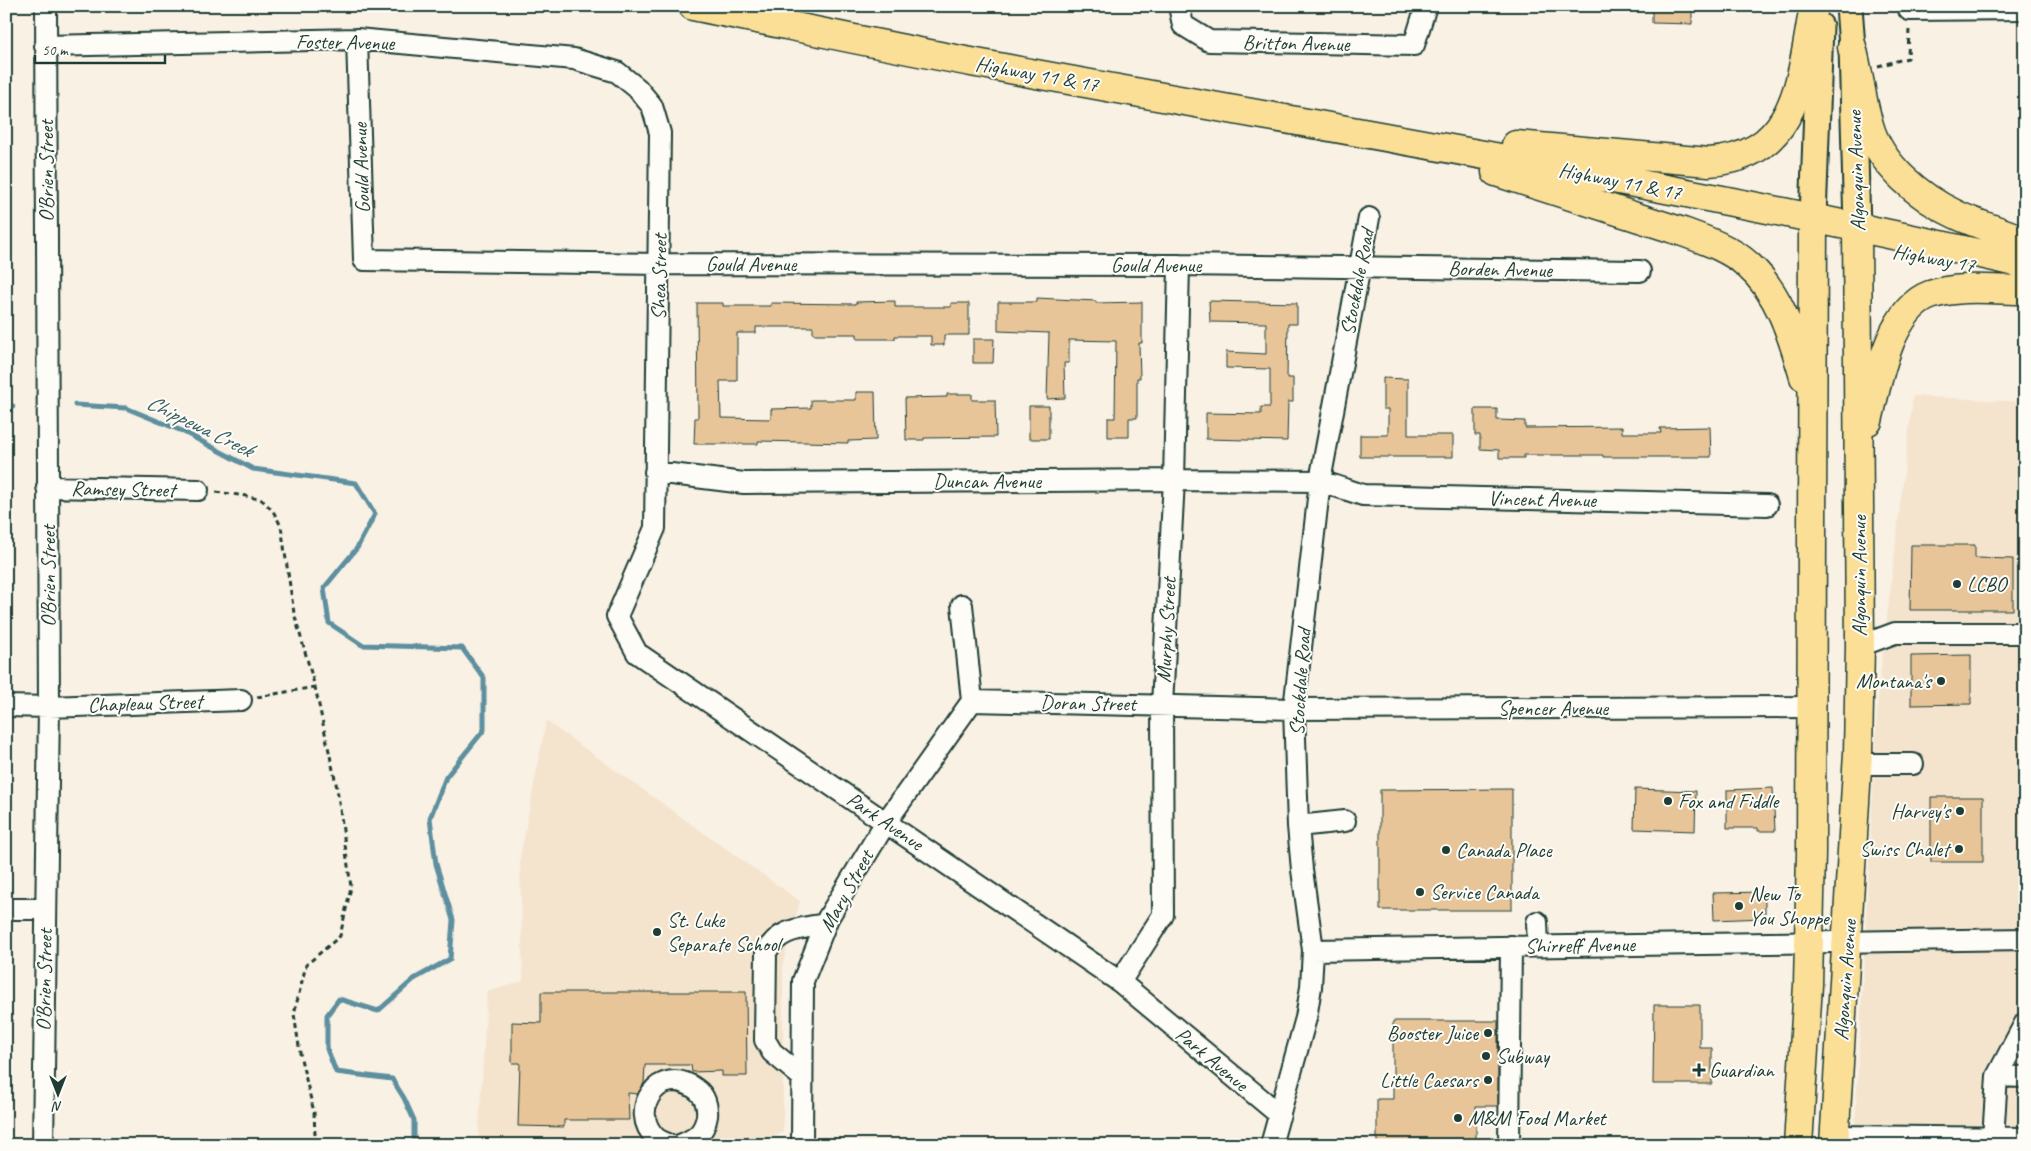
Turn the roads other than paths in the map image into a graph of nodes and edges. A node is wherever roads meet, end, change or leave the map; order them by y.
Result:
1 (46, 6) edge
2 (692, 6) edge
3 (1426, 6) edge
4 (1814, 6) edge
5 (1820, 6) edge
6 (1849, 6) edge
7 (2025, 9) edge
8 (1909, 10) road end
9 (1181, 16) edge
10 (357, 39) junction
11 (46, 46) junction
12 (1855, 59) junction
13 (637, 88) joint
14 (1382, 135) junction
15 (1368, 218) dead end
16 (1813, 227) junction
17 (1858, 236) junction
18 (2025, 242) edge
19 (660, 264) junction
20 (2025, 264) edge
21 (1179, 265) junction
22 (1360, 267) junction
23 (1640, 271) dead end
24 (2025, 274) edge
25 (2025, 290) edge
26 (1813, 406) junction
27 (1858, 461) junction
28 (656, 472) junction
29 (1174, 480) junction
30 (1320, 481) junction
31 (47, 487) junction
32 (198, 490) road end
33 (1767, 505) dead end
34 (962, 605) dead end
35 (2025, 633) edge
36 (1860, 646) junction
37 (241, 700) road end
38 (972, 701) junction
39 (1162, 705) junction
40 (6, 706) edge
41 (49, 707) junction
42 (1812, 707) junction
43 (1294, 709) junction
44 (1858, 764) junction
45 (1913, 764) dead end
46 (1345, 821) dead end
47 (886, 822) junction
48 (1298, 826) junction
49 (6, 909) edge
50 (45, 909) junction
51 (1537, 922) dead end
52 (825, 924) junction
53 (2025, 939) edge
54 (1809, 942) junction
55 (1847, 942) junction
56 (1511, 946) junction
57 (1538, 946) junction
58 (1313, 950) junction
59 (1120, 982) junction
60 (2025, 1023) edge
61 (1997, 1076) junction
62 (802, 1077) junction
63 (2025, 1077) edge
64 (1280, 1115) junction
65 (2025, 1138) edge
66 (1994, 1139) junction
67 (1835, 1140) edge
68 (43, 1145) edge
69 (670, 1145) edge
70 (680, 1145) edge
71 (802, 1145) edge
72 (1271, 1145) edge
73 (1510, 1145) edge
74 (1798, 1145) edge

1 - 11 street, O'Brien Street
2 - 14 highway, Highway 11 & 17
3 - 9 street, Britton Avenue
4 - 14 highway
5 - 16 main road, Algonquin Avenue
6 - 12 main road, Algonquin Avenue
7 - 8 street
10 - 11 street, Foster Avenue
10 - 13 street, Foster Avenue
10 - 19 street, Gould Avenue
11 - 31 street, O'Brien Street
12 - 17 main road, Algonquin Avenue
12 - 18 highway
13 - 19 street, Shea Street
14 - 16 highway, Highway 11 & 17
14 - 26 highway
15 - 22 street, Stockdale Road
16 - 17 highway, Highway 11 & 17
16 - 26 highway, Algonquin Avenue
17 - 20 highway, Highway 17
17 - 24 highway, Highway 17
17 - 27 highway, Algonquin Avenue
19 - 21 street, Gould Avenue
19 - 28 street, Shea Street
21 - 22 street, Gould Avenue
21 - 29 street, Murphy Street
22 - 23 street, Borden Avenue
22 - 30 street, Stockdale Road
25 - 27 highway
26 - 42 highway, Algonquin Avenue
27 - 36 highway, Algonquin Avenue
28 - 29 street, Duncan Avenue
28 - 47 street, Park Avenue
29 - 30 street, Duncan Avenue
29 - 39 street, Murphy Street
30 - 33 street, Vincent Avenue
30 - 43 street, Stockdale Road
31 - 32 street, Ramsey Street
31 - 41 street, O'Brien Street
34 - 38 street
35 - 36 street
36 - 44 highway, Algonquin Avenue
37 - 41 street, Chapleau Street
38 - 39 street, Doran Street
38 - 47 street, Mary Street
39 - 43 street, Doran Street
39 - 59 street, Murphy Street
40 - 41 street, Chapleau Street
41 - 50 street, O'Brien Street
42 - 43 street, Spencer Avenue
42 - 54 highway, Algonquin Avenue
43 - 48 street, Stockdale Road
44 - 45 street
44 - 55 highway, Algonquin Avenue
46 - 48 street
47 - 52 street, Mary Street
47 - 59 street, Park Avenue
48 - 58 street, Stockdale Road
49 - 50 street
50 - 68 street, O'Brien Street
51 - 57 street
52 - 62 street, Mary Street
52 - 62 street
53 - 55 street, Shirreff Avenue
54 - 55 street, Shirreff Avenue
54 - 57 street, Shirreff Avenue
54 - 74 highway, Algonquin Avenue
55 - 67 highway, Algonquin Avenue
56 - 57 street, Shirreff Avenue
56 - 58 street, Shirreff Avenue
56 - 73 street
58 - 64 street, Stockdale Road
59 - 64 street, Park Avenue
60 - 61 street
61 - 63 street
61 - 66 street
62 - 71 street, Mary Street
64 - 72 street, Stockdale Road
65 - 66 street
66 - 67 street
69 - 70 street

